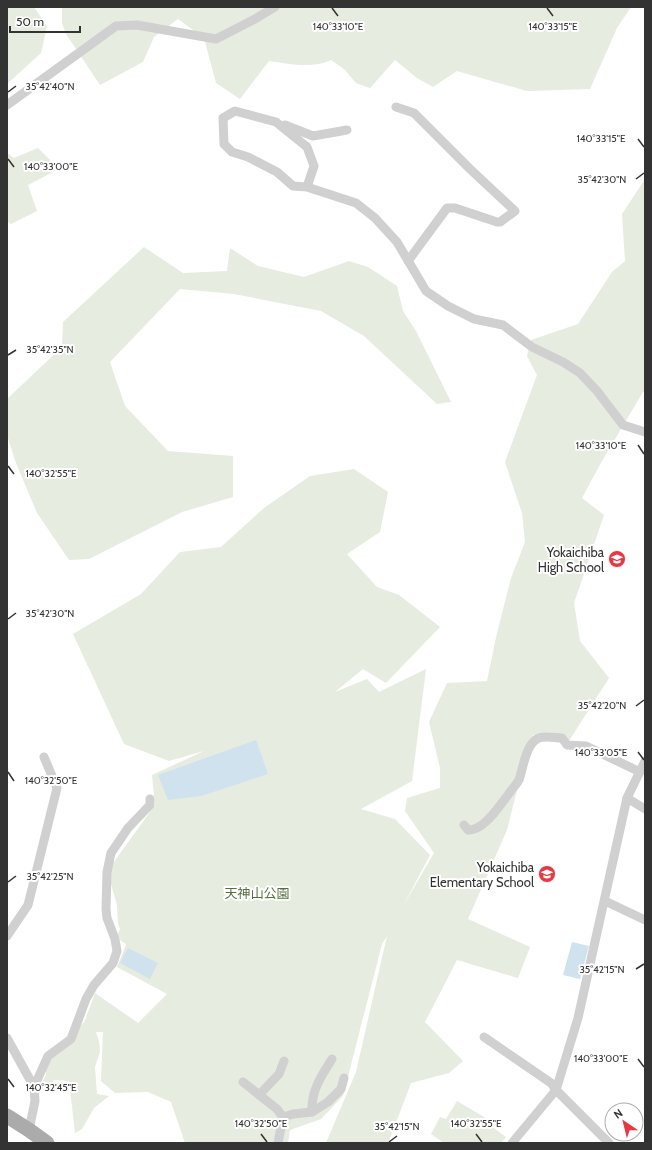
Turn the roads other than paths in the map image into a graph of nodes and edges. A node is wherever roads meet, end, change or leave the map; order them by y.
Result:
1 (275, 7) edge
2 (7, 105) edge
3 (396, 107) dead end
4 (276, 122) junction
5 (347, 130) dead end
6 (307, 187) junction
7 (408, 262) junction
8 (645, 432) edge
9 (44, 757) dead end
10 (645, 761) edge
11 (640, 772) junction
12 (627, 798) junction
13 (150, 799) dead end
14 (645, 809) edge
15 (464, 825) dead end
16 (605, 901) junction
17 (645, 920) edge
18 (7, 936) edge
19 (484, 1037) dead end
20 (7, 1038) edge
21 (332, 1059) dead end
22 (284, 1061) dead end
23 (344, 1078) dead end
24 (243, 1082) dead end
25 (34, 1087) junction
26 (556, 1090) junction
27 (259, 1095) junction
28 (312, 1112) junction
29 (7, 1116) edge
30 (283, 1117) junction
31 (29, 1130) junction
32 (47, 1143) edge
33 (278, 1143) edge
34 (512, 1143) edge
35 (609, 1143) edge

1 - 2 street
3 - 7 street
4 - 5 street
4 - 6 street
4 - 6 street
6 - 7 street
7 - 8 street
9 - 18 street
10 - 11 street
11 - 12 street
11 - 15 street
12 - 14 street
12 - 16 street
13 - 25 street
16 - 17 street
16 - 26 street
19 - 26 street
20 - 25 street
21 - 28 street
22 - 27 street
23 - 28 street
24 - 27 street
25 - 31 street
26 - 34 street
26 - 35 street
27 - 30 street
28 - 30 street
29 - 31 main road
30 - 33 street
31 - 32 main road

